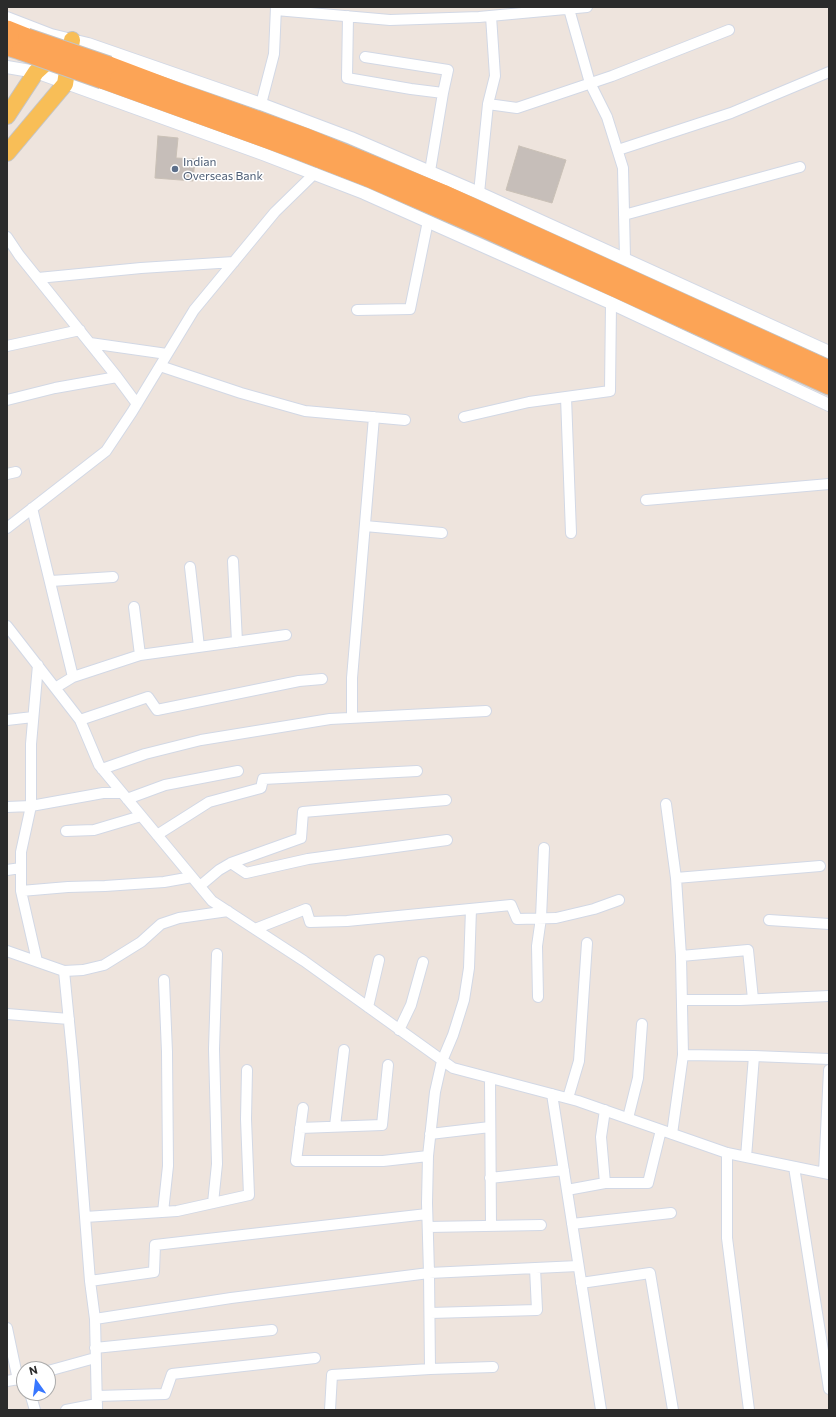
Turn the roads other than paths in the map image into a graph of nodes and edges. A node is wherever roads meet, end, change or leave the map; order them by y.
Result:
1 (587, 7) edge
2 (276, 8) edge
3 (569, 9) junction
4 (479, 12) edge
5 (348, 16) junction
6 (491, 16) junction
7 (7, 18) edge
8 (7, 29) edge
9 (729, 30) dead end
10 (72, 40) junction
11 (18, 45) edge
12 (364, 57) dead end
13 (7, 67) edge
14 (36, 72) junction
15 (829, 72) edge
16 (105, 73) junction
17 (66, 84) junction
18 (590, 84) junction
19 (443, 93) junction
20 (261, 104) junction
21 (488, 104) junction
22 (7, 116) edge
23 (618, 150) junction
24 (7, 153) edge
25 (800, 167) dead end
26 (430, 171) junction
27 (315, 173) junction
28 (479, 193) junction
29 (624, 215) junction
30 (428, 221) junction
31 (7, 237) edge
32 (625, 258) junction
33 (234, 262) junction
34 (38, 278) junction
35 (611, 303) junction
36 (357, 310) dead end
37 (80, 330) junction
38 (90, 343) junction
39 (7, 346) edge
40 (829, 352) edge
41 (167, 354) junction
42 (160, 366) junction
43 (829, 369) edge
44 (117, 377) junction
45 (829, 386) edge
46 (566, 397) junction
47 (7, 400) edge
48 (137, 404) junction
49 (829, 405) edge
50 (374, 417) junction
51 (464, 417) dead end
52 (405, 420) dead end
53 (829, 484) edge
54 (646, 500) dead end
55 (32, 508) junction
56 (365, 526) junction
57 (7, 528) edge
58 (442, 533) dead end
59 (571, 533) dead end
60 (233, 561) dead end
61 (190, 567) dead end
62 (113, 577) dead end
63 (51, 581) junction
64 (134, 607) dead end
65 (7, 626) edge
66 (286, 635) dead end
67 (237, 642) junction
68 (199, 647) junction
69 (140, 655) junction
70 (38, 665) junction
71 (73, 677) junction
72 (322, 679) dead end
73 (55, 688) junction
74 (486, 710) dead end
75 (33, 717) junction
76 (352, 718) junction
77 (7, 720) edge
78 (80, 720) junction
79 (102, 769) junction
80 (238, 771) dead end
81 (417, 771) dead end
82 (124, 796) junction
83 (446, 800) dead end
84 (666, 804) dead end
85 (31, 806) junction
86 (7, 807) edge
87 (141, 816) junction
88 (66, 831) dead end
89 (157, 835) junction
90 (447, 840) dead end
91 (544, 848) dead end
92 (231, 863) junction
93 (820, 866) dead end
94 (21, 868) junction
95 (7, 870) edge
96 (192, 877) junction
97 (676, 878) junction
98 (200, 886) junction
99 (21, 891) junction
100 (619, 900) dead end
101 (471, 909) junction
102 (228, 911) junction
103 (541, 918) junction
104 (769, 920) dead end
105 (829, 924) edge
106 (255, 929) junction
107 (587, 943) dead end
108 (7, 951) edge
109 (217, 954) dead end
110 (680, 956) junction
111 (379, 960) dead end
112 (37, 961) junction
113 (423, 962) dead end
114 (64, 971) junction
115 (164, 980) dead end
116 (829, 996) edge
117 (538, 997) dead end
118 (753, 999) junction
119 (682, 1000) junction
120 (368, 1007) junction
121 (7, 1014) edge
122 (69, 1019) junction
123 (642, 1024) dead end
124 (399, 1030) junction
125 (344, 1050) dead end
126 (683, 1055) junction
127 (754, 1056) junction
128 (829, 1059) edge
129 (442, 1061) junction
130 (388, 1065) dead end
131 (247, 1070) dead end
132 (829, 1070) edge
133 (490, 1078) junction
134 (552, 1094) junction
135 (568, 1098) junction
136 (303, 1108) dead end
137 (605, 1110) junction
138 (628, 1118) junction
139 (335, 1126) junction
140 (490, 1127) junction
141 (300, 1128) junction
142 (661, 1130) junction
143 (430, 1134) junction
144 (672, 1134) junction
145 (727, 1153) junction
146 (428, 1156) junction
147 (746, 1157) junction
148 (794, 1167) junction
149 (564, 1170) junction
150 (826, 1174) edge
151 (490, 1178) junction
152 (606, 1183) junction
153 (567, 1190) junction
154 (213, 1203) junction
155 (163, 1212) junction
156 (671, 1213) dead end
157 (428, 1214) junction
158 (85, 1217) junction
159 (540, 1224) dead end
160 (572, 1224) junction
161 (491, 1226) junction
162 (428, 1227) junction
163 (578, 1266) junction
164 (535, 1268) junction
165 (429, 1273) junction
166 (90, 1281) junction
167 (581, 1283) junction
168 (430, 1312) junction
169 (95, 1319) junction
170 (7, 1328) edge
171 (272, 1330) dead end
172 (95, 1353) junction
173 (315, 1358) dead end
174 (16, 1361) edge
175 (493, 1367) dead end
176 (56, 1368) edge
177 (430, 1369) junction
178 (829, 1389) edge
179 (97, 1403) edge
180 (66, 1410) edge
181 (330, 1410) edge
182 (601, 1410) edge
183 (673, 1410) edge
184 (749, 1410) edge

1 - 3 street
2 - 5 street
2 - 20 street
3 - 6 street
3 - 18 street
4 - 5 street
4 - 6 street
5 - 19 street
6 - 21 street
7 - 10 street
8 - 11 highway
9 - 18 street
10 - 14 main road
10 - 17 main road
10 - 20 street
11 - 16 highway, bridge
12 - 19 street
13 - 14 street
14 - 17 street
14 - 22 main road
15 - 23 street
16 - 43 highway
16 - 45 highway
17 - 24 main road
17 - 27 street
18 - 21 street
18 - 23 street
19 - 26 street
20 - 26 street
21 - 28 street
23 - 29 street
25 - 29 street
26 - 28 street
27 - 30 street
27 - 33 street
28 - 32 street
29 - 32 street
30 - 35 street
30 - 36 street
31 - 34 street
32 - 40 street
33 - 34 street
33 - 41 street
34 - 37 street
35 - 46 street
35 - 49 street
37 - 38 street
37 - 39 street
38 - 41 street
38 - 44 street
41 - 42 street
42 - 48 street
42 - 50 street
44 - 47 street
44 - 48 street
46 - 51 street
46 - 59 street
48 - 55 street
50 - 52 street
50 - 56 street
53 - 54 street
55 - 57 street
55 - 63 street
56 - 58 street
56 - 76 street
60 - 67 street
61 - 68 street
62 - 63 street
63 - 71 street
64 - 69 street
65 - 70 street
66 - 67 street
67 - 68 street
68 - 69 street
69 - 71 street
70 - 73 street
70 - 75 street
71 - 73 street
72 - 78 street
73 - 78 street
74 - 76 street
75 - 77 street
75 - 85 street
76 - 79 street
78 - 79 street
79 - 82 street
80 - 82 street
81 - 89 street
82 - 85 street
82 - 87 street
83 - 92 street
84 - 97 street
85 - 86 street
85 - 94 street
87 - 88 street
87 - 89 street
89 - 96 street
90 - 92 street
91 - 103 street
92 - 98 street
93 - 97 street
94 - 95 street
94 - 99 street
96 - 98 street
96 - 99 street
97 - 110 street
98 - 102 street
99 - 112 street
100 - 103 street
101 - 103 street
101 - 106 street
101 - 129 street
102 - 106 street
102 - 114 street
103 - 117 street
104 - 105 street
106 - 120 street
107 - 135 street
108 - 112 street
109 - 154 street
110 - 118 street
110 - 119 street
111 - 120 street
112 - 114 street
113 - 124 street
114 - 122 street
115 - 155 street
116 - 118 street
118 - 119 street
119 - 126 street
120 - 124 street
121 - 122 street
122 - 158 street
123 - 138 street
124 - 129 street
125 - 139 street
126 - 127 street
126 - 144 street
127 - 128 street
127 - 147 street
129 - 133 street
129 - 143 street
130 - 139 street
131 - 154 street
132 - 150 street
133 - 134 street
133 - 140 street
134 - 135 street
134 - 149 street
135 - 137 street
136 - 141 street
137 - 138 street
137 - 152 street
138 - 142 street
139 - 141 street
140 - 143 street
140 - 151 street
141 - 146 street
142 - 144 street
142 - 152 street
143 - 146 street
144 - 145 street
145 - 147 street
145 - 184 street
146 - 157 street
147 - 148 street
148 - 150 street
148 - 178 street
149 - 151 street
149 - 153 street
151 - 161 street
152 - 153 street
153 - 160 street
154 - 155 street
155 - 158 street
156 - 160 street
157 - 162 street
157 - 166 street
158 - 166 street
159 - 161 street
160 - 163 street
161 - 162 street
162 - 165 street
163 - 164 street
163 - 167 street
164 - 165 street
164 - 168 street
165 - 168 street
165 - 169 street
166 - 169 street
167 - 182 street
167 - 183 street
168 - 177 street
169 - 172 street
170 - 174 street
171 - 172 street
172 - 176 street
172 - 179 street
173 - 179 street
175 - 177 street
177 - 181 street
179 - 180 street

